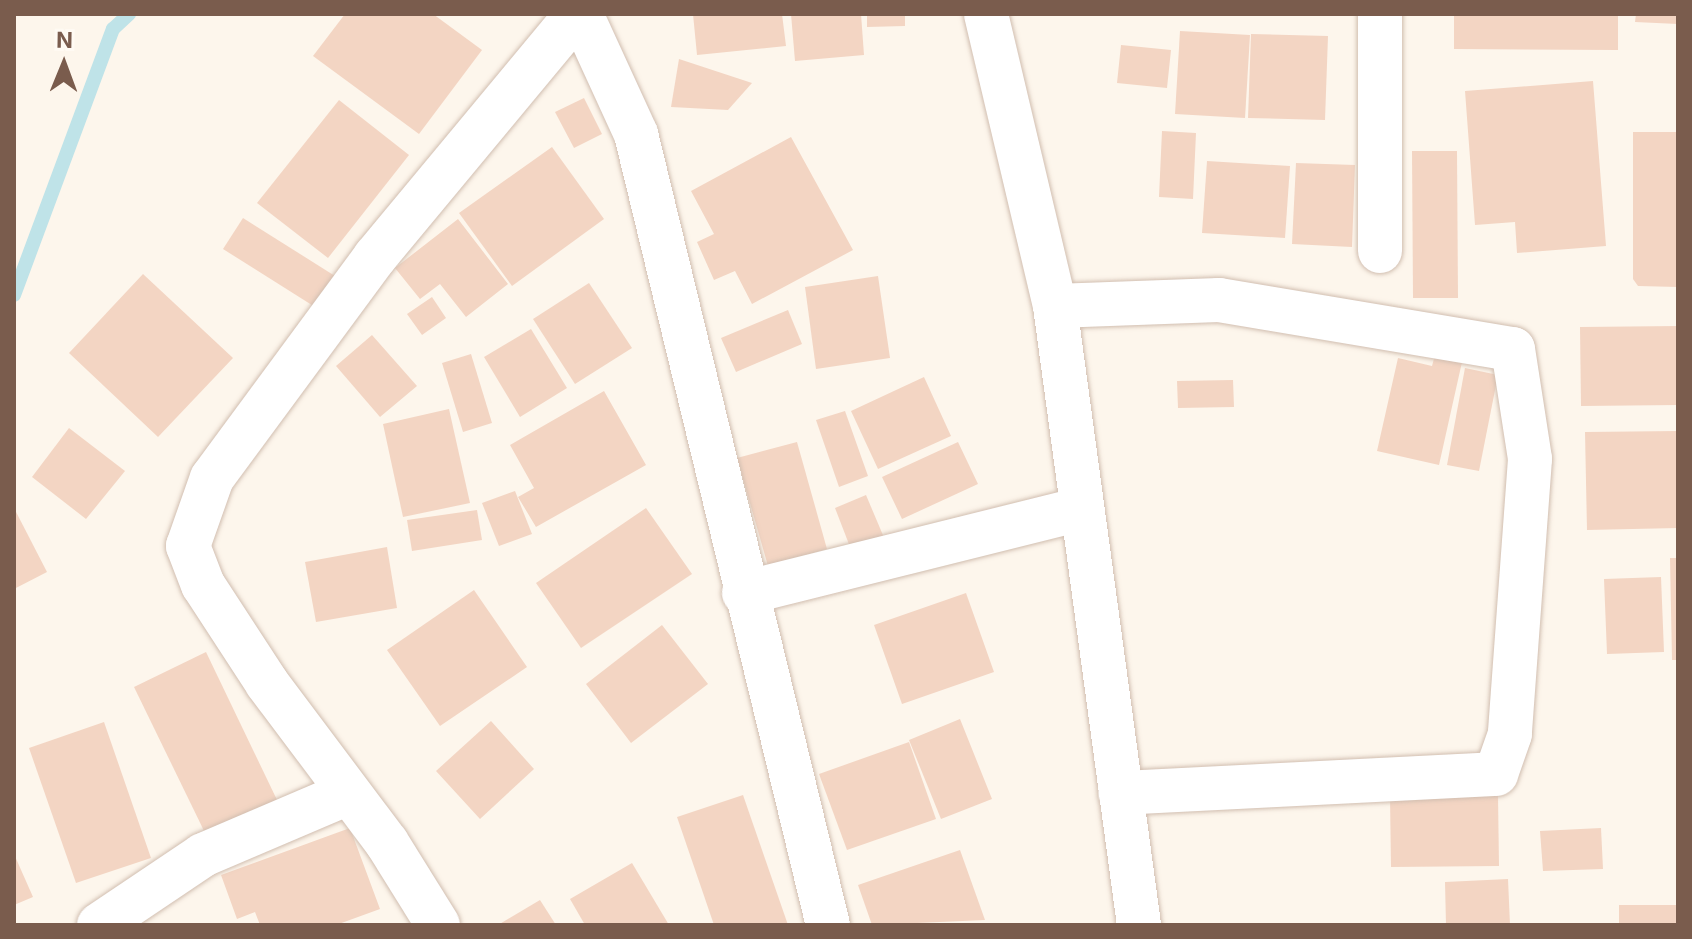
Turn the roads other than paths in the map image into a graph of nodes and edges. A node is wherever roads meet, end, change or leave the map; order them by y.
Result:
1 (579, 14) edge
2 (986, 14) edge
3 (1380, 14) edge
4 (1380, 251) dead end
5 (1055, 306) junction
6 (1081, 509) junction
7 (744, 593) junction
8 (1120, 793) junction
9 (346, 794) junction
10 (99, 925) edge
11 (438, 925) edge
12 (828, 925) edge
13 (1139, 925) edge

1 - 7 street
1 - 9 street
2 - 5 street
3 - 4 street
5 - 6 street
5 - 8 street
6 - 7 street
6 - 8 street
7 - 12 street
8 - 13 street
9 - 10 street
9 - 11 street

